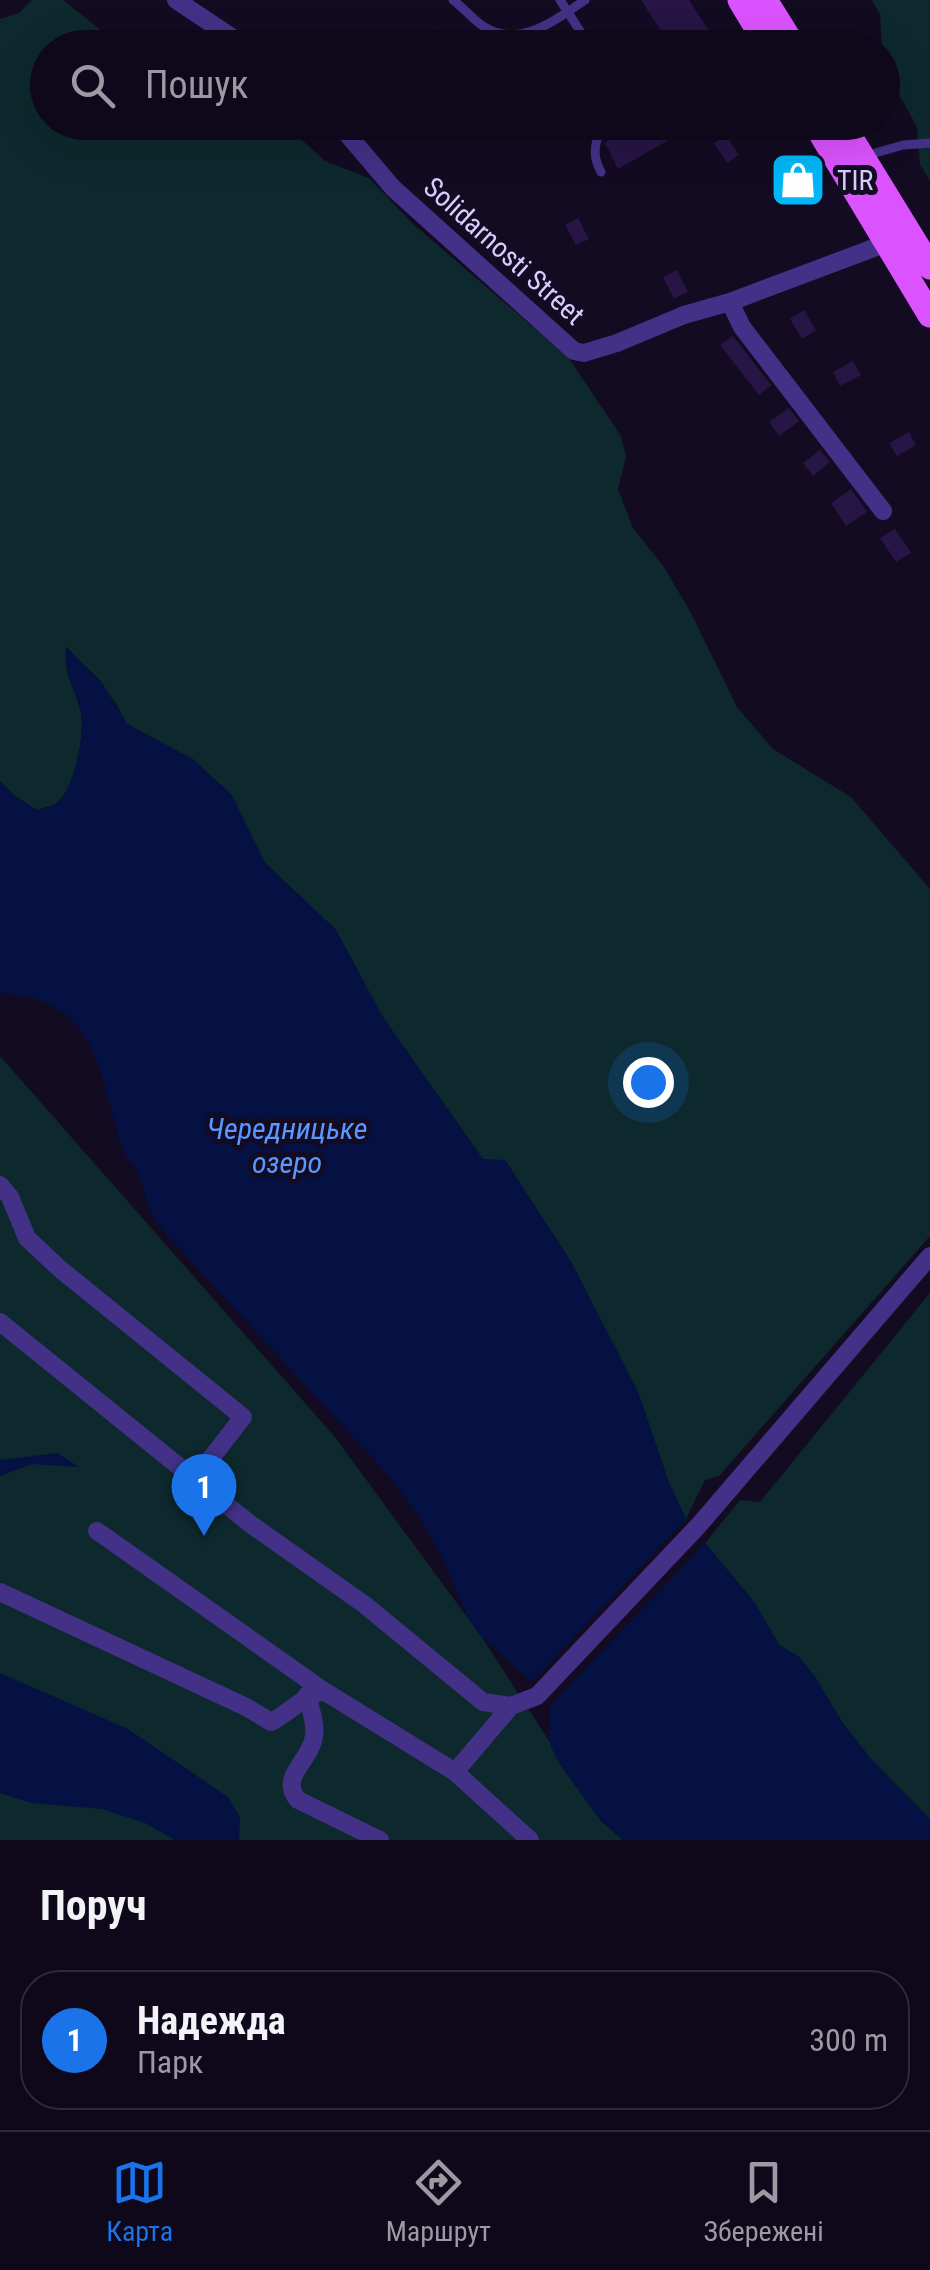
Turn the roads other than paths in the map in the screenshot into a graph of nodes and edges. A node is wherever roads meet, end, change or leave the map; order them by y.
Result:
1 (176, 0) edge
2 (453, 0) edge
3 (560, 0) edge
4 (586, 0) edge
5 (740, 0) edge
6 (766, 0) edge
7 (568, 11) junction
8 (221, 30) edge
9 (493, 30) edge
10 (536, 30) edge
11 (580, 30) edge
12 (759, 30) edge
13 (784, 30) edge
14 (352, 140) edge
15 (598, 140) edge
16 (825, 140) edge
17 (852, 140) edge
18 (930, 143) edge
19 (862, 157) junction
20 (601, 172) dead end
21 (887, 244) junction
22 (930, 267) edge
23 (730, 302) junction
24 (930, 316) edge
25 (883, 511) dead end
26 (0, 1185) edge
27 (930, 1256) edge
28 (0, 1322) edge
29 (195, 1479) junction
30 (98, 1531) dead end
31 (0, 1592) edge
32 (316, 1693) junction
33 (511, 1706) junction
34 (455, 1772) junction
35 (380, 1840) edge
36 (530, 1840) edge

1 - 8 street
2 - 9 lane
3 - 7 lane
4 - 7 lane
5 - 12 main road
6 - 13 main road
7 - 10 lane
7 - 11 lane
14 - 23 street, Solidarnosti Street
15 - 20 lane
16 - 21 main road
17 - 19 main road
18 - 19 lane
19 - 22 main road
21 - 23 street, Solidarnosti Street
21 - 24 main road
23 - 25 street
26 - 29 street
27 - 33 street
28 - 29 street
29 - 33 street
30 - 32 street
31 - 32 street
32 - 34 street
32 - 35 street
33 - 34 street
34 - 36 street

